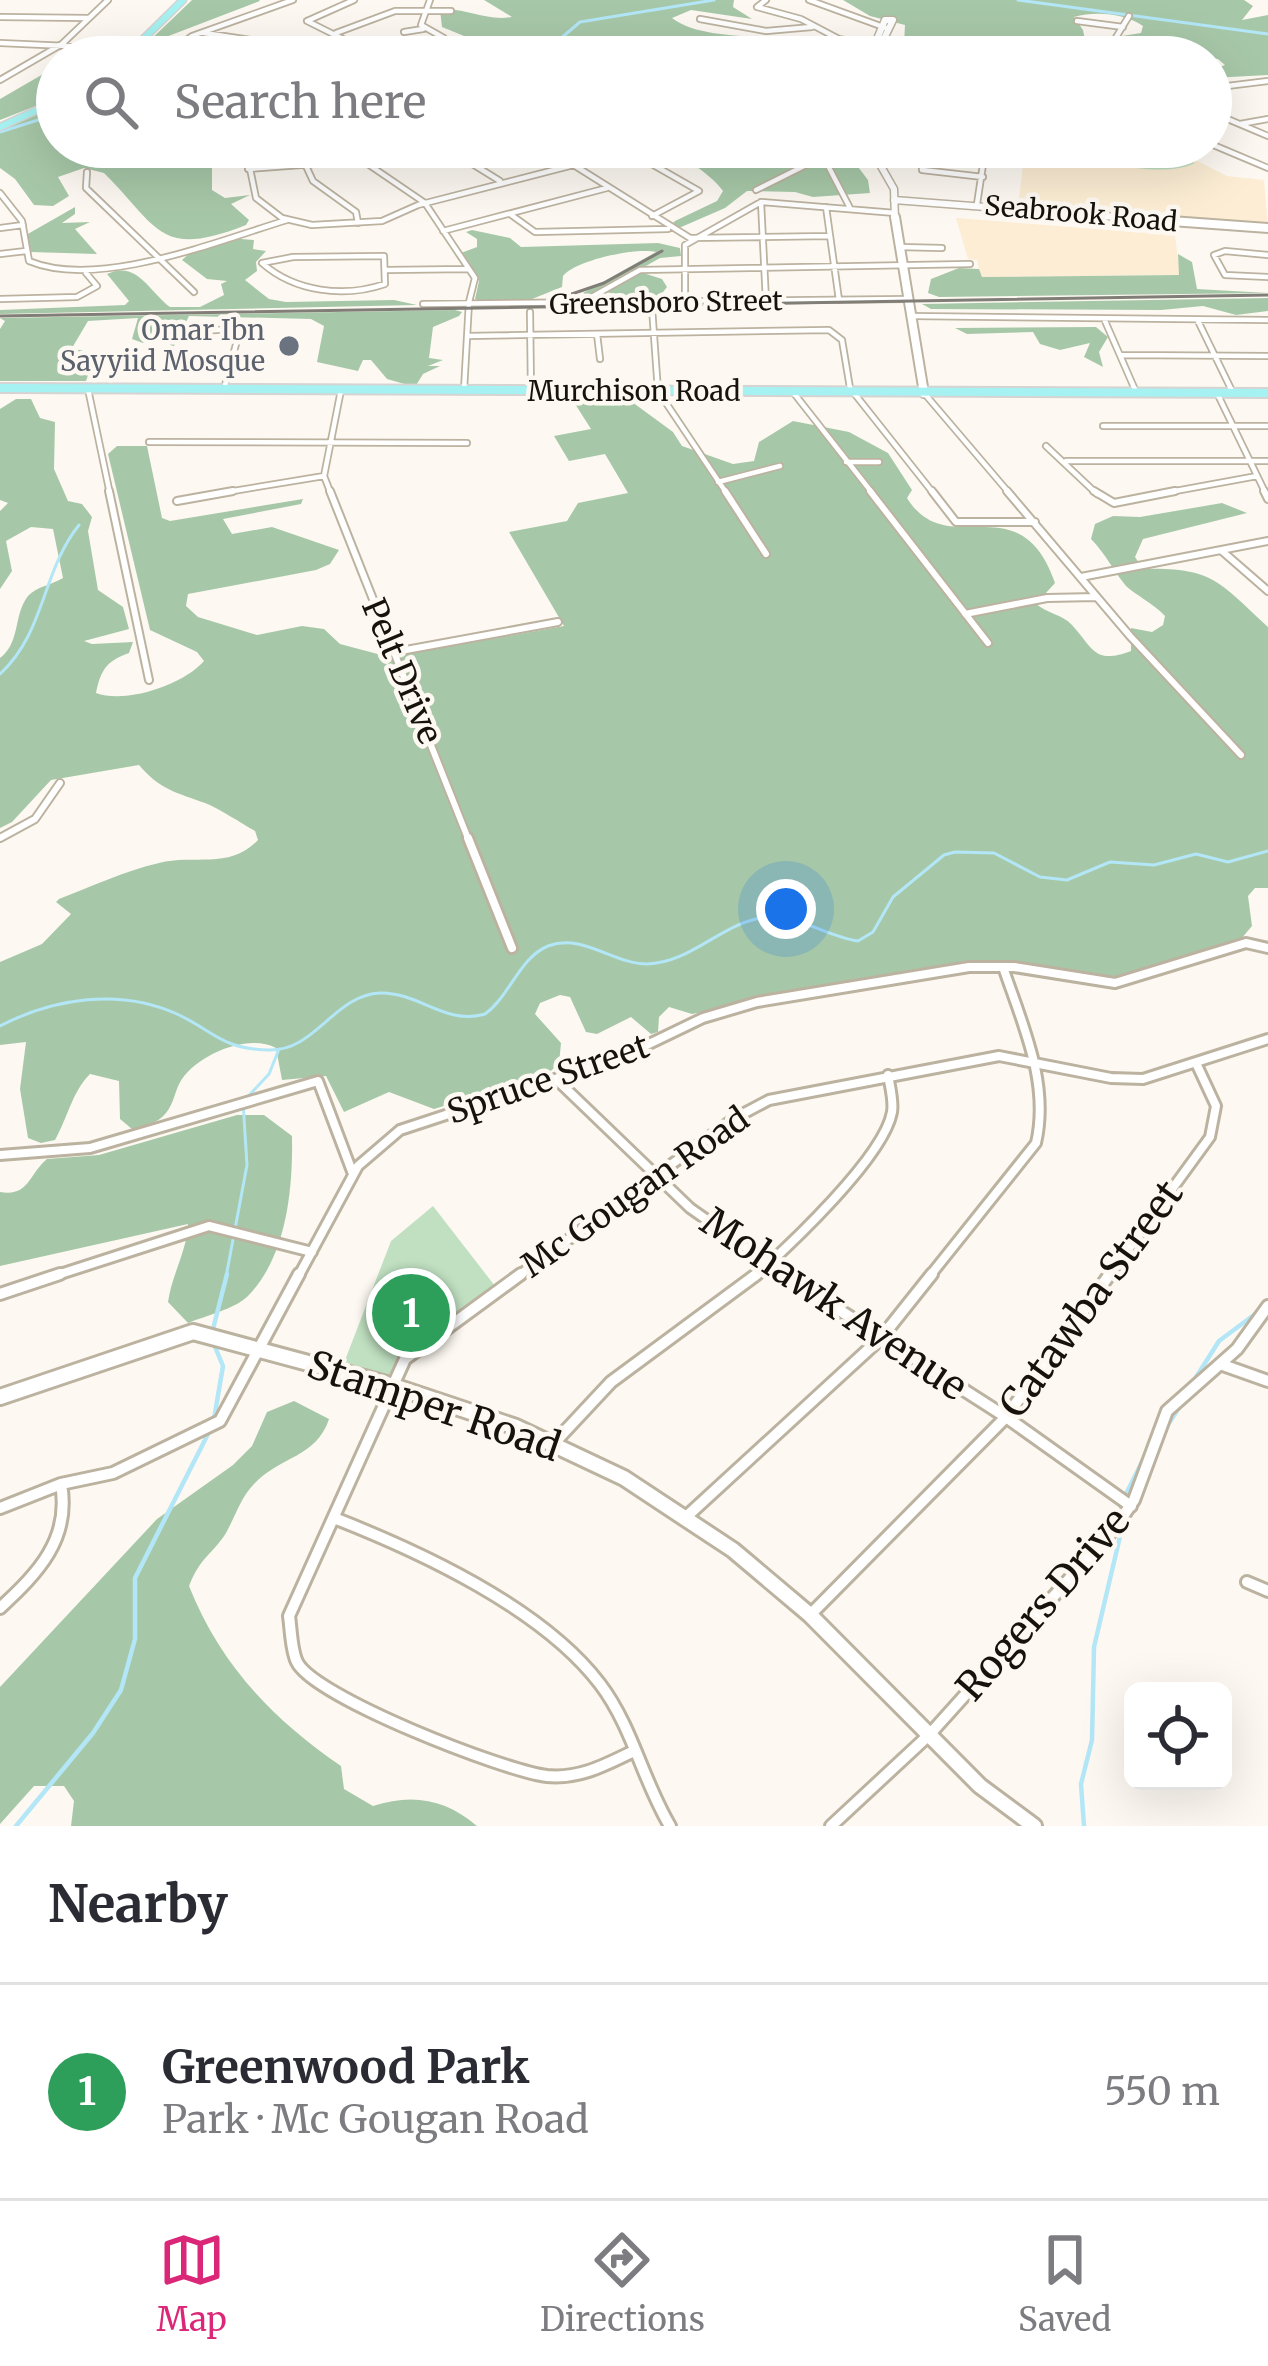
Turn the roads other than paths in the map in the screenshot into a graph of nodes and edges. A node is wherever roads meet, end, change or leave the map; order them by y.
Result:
1 (108, 0) edge
2 (183, 0) edge
3 (293, 0) edge
4 (354, 0) edge
5 (430, 0) edge
6 (766, 0) edge
7 (809, 0) edge
8 (426, 10) junction
9 (451, 11) dead end
10 (1129, 16) dead end
11 (0, 17) edge
12 (90, 18) junction
13 (700, 19) dead end
14 (1078, 20) dead end
15 (1123, 26) junction
16 (814, 27) junction
17 (882, 28) joint
18 (423, 29) junction
19 (203, 32) junction
20 (336, 32) junction
21 (404, 32) dead end
22 (70, 36) edge
23 (148, 36) edge
24 (196, 36) edge
25 (228, 36) edge
26 (343, 36) edge
27 (439, 36) edge
28 (830, 36) edge
29 (880, 36) edge
30 (1117, 36) edge
31 (0, 43) edge
32 (36, 44) edge
33 (36, 59) edge
34 (0, 80) edge
35 (1268, 81) edge
36 (1232, 85) edge
37 (36, 111) edge
38 (1268, 119) edge
39 (1232, 121) edge
40 (1240, 124) junction
41 (0, 128) edge
42 (1268, 136) edge
43 (1232, 153) edge
44 (267, 168) edge
45 (307, 168) edge
46 (374, 168) edge
47 (479, 168) edge
48 (558, 168) edge
49 (580, 168) edge
50 (658, 168) edge
51 (829, 168) edge
52 (882, 168) edge
53 (922, 168) edge
54 (984, 168) edge
55 (1268, 168) edge
56 (248, 169) joint
57 (796, 169) joint
58 (86, 172) dead end
59 (982, 176) junction
60 (799, 177) dead end
61 (502, 182) junction
62 (609, 188) junction
63 (756, 190) dead end
64 (0, 193) edge
65 (809, 198) dead end
66 (895, 200) junction
67 (425, 202) junction
68 (761, 202) junction
69 (977, 204) junction
70 (813, 206) junction
71 (826, 208) junction
72 (850, 209) junction
73 (895, 213) junction
74 (510, 214) junction
75 (652, 216) junction
76 (286, 220) junction
77 (357, 224) junction
78 (23, 225) junction
79 (0, 228) edge
80 (1268, 228) edge
81 (670, 229) junction
82 (443, 231) junction
83 (830, 236) junction
84 (763, 237) junction
85 (696, 238) junction
86 (899, 247) junction
87 (942, 248) dead end
88 (26, 251) junction
89 (0, 254) edge
90 (156, 255) junction
91 (1268, 255) edge
92 (67, 262) dead end
93 (970, 264) dead end
94 (903, 266) junction
95 (834, 267) junction
96 (37, 268) junction
97 (765, 268) junction
98 (470, 269) junction
99 (686, 269) junction
100 (386, 270) junction
101 (54, 273) junction
102 (86, 273) junction
103 (22, 274) dead end
104 (1268, 277) edge
105 (194, 292) dead end
106 (91, 293) junction
107 (102, 296) dead end
108 (908, 298) junction
109 (0, 299) edge
110 (839, 300) junction
111 (766, 301) junction
112 (685, 302) junction
113 (423, 304) dead end
114 (469, 304) junction
115 (580, 304) junction
116 (652, 308) dead end
117 (530, 312) dead end
118 (910, 316) junction
119 (1268, 320) edge
120 (1105, 321) junction
121 (1198, 321) junction
122 (191, 332) dead end
123 (654, 333) junction
124 (597, 334) junction
125 (531, 335) junction
126 (467, 336) junction
127 (1120, 355) junction
128 (1215, 356) junction
129 (1268, 356) edge
130 (600, 359) dead end
131 (0, 388) edge
132 (88, 388) junction
133 (224, 389) junction
134 (341, 390) junction
135 (464, 390) junction
136 (531, 391) junction
137 (658, 392) junction
138 (793, 392) junction
139 (854, 392) junction
140 (1136, 392) junction
141 (924, 393) junction
142 (1217, 393) junction
143 (1233, 393) junction
144 (1268, 393) edge
145 (1103, 426) dead end
146 (1234, 426) junction
147 (1268, 426) edge
148 (149, 442) dead end
149 (329, 442) junction
150 (466, 443) dead end
151 (1046, 446) dead end
152 (1063, 460) junction
153 (1250, 461) junction
154 (1268, 461) edge
155 (845, 462) junction
156 (879, 462) dead end
157 (779, 466) dead end
158 (324, 476) junction
159 (1257, 476) junction
160 (718, 482) junction
161 (1268, 499) edge
162 (177, 501) dead end
163 (1035, 522) junction
164 (1268, 541) edge
165 (1221, 550) junction
166 (766, 554) dead end
167 (1080, 577) junction
168 (1268, 591) edge
169 (1097, 597) junction
170 (965, 614) junction
171 (558, 622) dead end
172 (988, 643) dead end
173 (392, 653) junction
174 (148, 680) dead end
175 (1241, 755) dead end
176 (60, 783) dead end
177 (0, 838) edge
178 (1266, 947) edge
179 (512, 948) dead end
180 (1003, 967) junction
181 (1268, 1040) edge
182 (1031, 1059) junction
183 (1196, 1064) junction
184 (888, 1076) junction
185 (556, 1078) junction
186 (0, 1155) edge
187 (352, 1174) junction
188 (657, 1175) junction
189 (312, 1252) junction
190 (768, 1265) junction
191 (0, 1294) edge
192 (1268, 1306) edge
193 (881, 1338) junction
194 (260, 1349) junction
195 (1220, 1364) junction
196 (1268, 1381) edge
197 (390, 1385) junction
198 (0, 1397) edge
199 (1006, 1417) junction
200 (554, 1443) junction
201 (61, 1484) junction
202 (1131, 1506) junction
203 (0, 1508) edge
204 (686, 1517) junction
205 (334, 1518) junction
206 (1247, 1582) dead end
207 (1268, 1591) edge
208 (0, 1608) edge
209 (809, 1615) junction
210 (930, 1734) junction
211 (634, 1751) junction
212 (670, 1826) edge
213 (831, 1826) edge
214 (1034, 1826) edge

1 - 12 street
2 - 23 main road
3 - 19 street
4 - 20 street
5 - 8 street
6 - 16 street
7 - 17 street
8 - 9 street
8 - 18 street
8 - 20 street
10 - 15 street
11 - 12 street
12 - 22 street
13 - 16 street
14 - 15 street
15 - 30 street
16 - 28 street
17 - 29 street
18 - 21 street
18 - 27 street
19 - 24 street
19 - 25 street
20 - 26 street
31 - 32 street
33 - 34 street
35 - 36 street
37 - 41 main road
38 - 40 street
39 - 40 street
40 - 42 street
43 - 55 street
44 - 56 street
45 - 77 street
46 - 67 street
47 - 61 street
48 - 61 street
49 - 62 street
50 - 75 street
51 - 72 street
52 - 66 street
53 - 59 street
54 - 59 street
56 - 76 street
57 - 60 street
57 - 63 street
58 - 90 street
59 - 69 street
61 - 67 street
62 - 74 street
62 - 75 street
64 - 78 street
65 - 70 street
66 - 69 street, Seabrook Road
66 - 73 street
67 - 77 street
67 - 82 street
68 - 70 street
68 - 84 street
68 - 85 street
69 - 80 street, Seabrook Road
70 - 71 street
71 - 72 street
71 - 83 street
72 - 73 street
73 - 86 street
74 - 81 street
74 - 82 street
75 - 81 street
76 - 77 street
76 - 90 street
78 - 79 street
78 - 88 street
81 - 85 street
82 - 98 street
83 - 84 street
83 - 95 street
84 - 85 street
84 - 97 street
85 - 99 street
86 - 87 street
86 - 94 street
88 - 89 street
88 - 96 street
90 - 102 street
90 - 105 street
91 - 104 street
92 - 101 street
93 - 94 street
94 - 95 street
94 - 108 street
95 - 97 street
95 - 110 street
96 - 101 street
96 - 103 street
97 - 99 street
97 - 111 street
98 - 100 street
98 - 114 street
99 - 112 street
99 - 115 street
100 - 100 street
101 - 102 street
102 - 106 street
106 - 107 street
106 - 109 street
108 - 110 street, Greensboro Street
108 - 118 street
110 - 111 street, Greensboro Street
111 - 112 street, Greensboro Street
112 - 115 street, Greensboro Street
113 - 114 street, Greensboro Street
114 - 115 street, Greensboro Street
114 - 126 street
116 - 123 street
117 - 125 street
118 - 120 street
118 - 141 street
119 - 121 street
120 - 121 street
120 - 127 street
121 - 128 street
122 - 133 street
123 - 124 street
123 - 137 street
123 - 139 street
124 - 125 street
124 - 130 street
125 - 126 street
125 - 136 street
126 - 135 street
127 - 128 street
127 - 140 street
128 - 129 street
128 - 143 street
131 - 132 main road, Murchison Road
132 - 133 main road, Murchison Road
132 - 174 street
133 - 134 main road, Murchison Road
134 - 135 main road, Murchison Road
134 - 149 street, Pelt Drive
135 - 136 main road, Murchison Road
136 - 137 main road, Murchison Road
137 - 138 main road, Murchison Road
137 - 160 street
138 - 139 main road, Murchison Road
138 - 155 street
139 - 141 main road, Murchison Road
139 - 163 street
140 - 141 main road, Murchison Road
140 - 142 main road, Murchison Road
141 - 163 street
142 - 143 main road, Murchison Road
142 - 146 street
143 - 144 main road, Murchison Road
145 - 146 street
146 - 147 street
146 - 153 street
148 - 149 street
149 - 150 street
149 - 158 street, Pelt Drive
151 - 152 street
152 - 153 street
152 - 159 street
153 - 154 street
153 - 159 street
155 - 156 street
155 - 170 street
157 - 160 street
158 - 162 street
158 - 173 street, Pelt Drive
159 - 161 street
160 - 166 street
163 - 167 street
164 - 165 street
165 - 167 street
165 - 168 street
167 - 169 street
169 - 170 street
169 - 175 street
170 - 172 street
171 - 173 street
173 - 179 street, Pelt Drive
176 - 177 street
178 - 180 street, Spruce Street
180 - 182 street
180 - 185 street, Spruce Street
181 - 183 street, Mc Gougan Road
182 - 183 street, Mc Gougan Road
182 - 184 street, Mc Gougan Road
182 - 193 street
183 - 199 street, Catawba Street
184 - 188 street, Mc Gougan Road
184 - 190 street
185 - 187 street, Spruce Street
185 - 188 street, Mohawk Avenue
186 - 187 street
187 - 189 street, Spruce Street
188 - 190 street, Mohawk Avenue
188 - 197 street, Mc Gougan Road
189 - 191 street
189 - 194 street, Spruce Street
190 - 193 street, Mohawk Avenue
190 - 200 street
192 - 195 street, Rogers Drive
193 - 199 street, Mohawk Avenue
193 - 204 street
194 - 197 street, Stamper Road
194 - 198 street, Stamper Road
194 - 201 street, Spruce Street
195 - 196 street
195 - 202 street, Rogers Drive
197 - 200 street, Stamper Road
197 - 205 street, Mc Gougan Road
199 - 202 street, Mohawk Avenue
199 - 209 street, Catawba Street
200 - 204 street, Stamper Road
201 - 203 street, Spruce Street
201 - 208 street
202 - 210 street, Rogers Drive
204 - 209 street, Stamper Road
205 - 211 street
205 - 211 street, Mc Gougan Road
206 - 207 street
209 - 210 street, Stamper Road
210 - 213 street, Rogers Drive
210 - 214 street, Stamper Road
211 - 212 street

